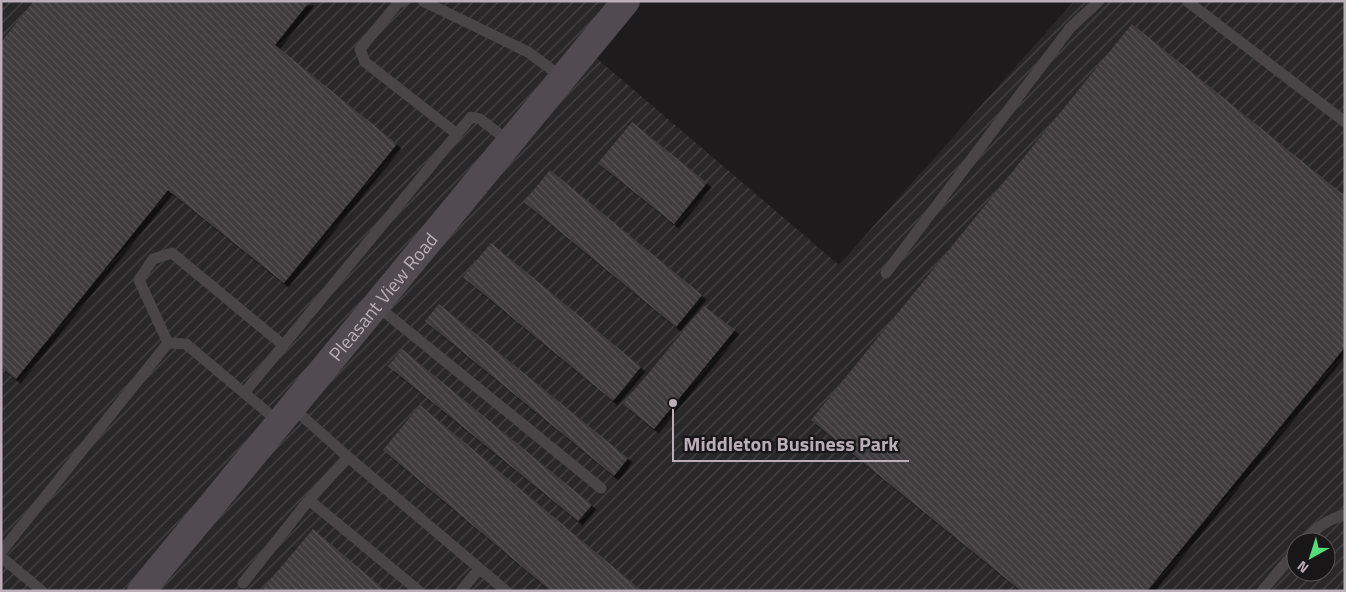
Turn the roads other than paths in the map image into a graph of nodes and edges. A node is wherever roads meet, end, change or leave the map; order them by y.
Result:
1 (404, 1) edge
2 (423, 1) edge
3 (626, 1) edge
4 (1099, 1) edge
5 (1187, 1) edge
6 (562, 78) junction
7 (1345, 122) edge
8 (457, 134) junction
9 (510, 142) junction
10 (886, 273) dead end
11 (376, 305) junction
12 (168, 343) junction
13 (283, 345) junction
14 (244, 392) junction
15 (286, 415) junction
16 (348, 457) junction
17 (601, 488) dead end
18 (309, 500) junction
19 (1345, 515) edge
20 (1314, 532) edge
21 (1, 552) edge
22 (1, 558) edge
23 (1286, 563) edge
24 (479, 569) junction
25 (243, 583) dead end
26 (42, 591) edge
27 (141, 591) edge
28 (419, 591) edge
29 (461, 591) edge
30 (506, 591) edge
31 (1262, 591) edge

1 - 8 lane
2 - 6 lane
3 - 6 street, Pleasant View Road
4 - 10 lane
5 - 7 lane
6 - 9 street, Pleasant View Road
8 - 9 lane
8 - 13 lane
9 - 11 street, Pleasant View Road
11 - 15 street, Pleasant View Road
11 - 17 lane
12 - 13 lane
12 - 14 lane
12 - 21 lane
13 - 14 lane
14 - 15 lane
15 - 16 lane
15 - 27 street, Pleasant View Road
16 - 18 lane
16 - 24 lane
18 - 25 lane
18 - 28 lane
19 - 20 lane
22 - 26 lane
23 - 31 lane
24 - 29 lane
24 - 30 lane

